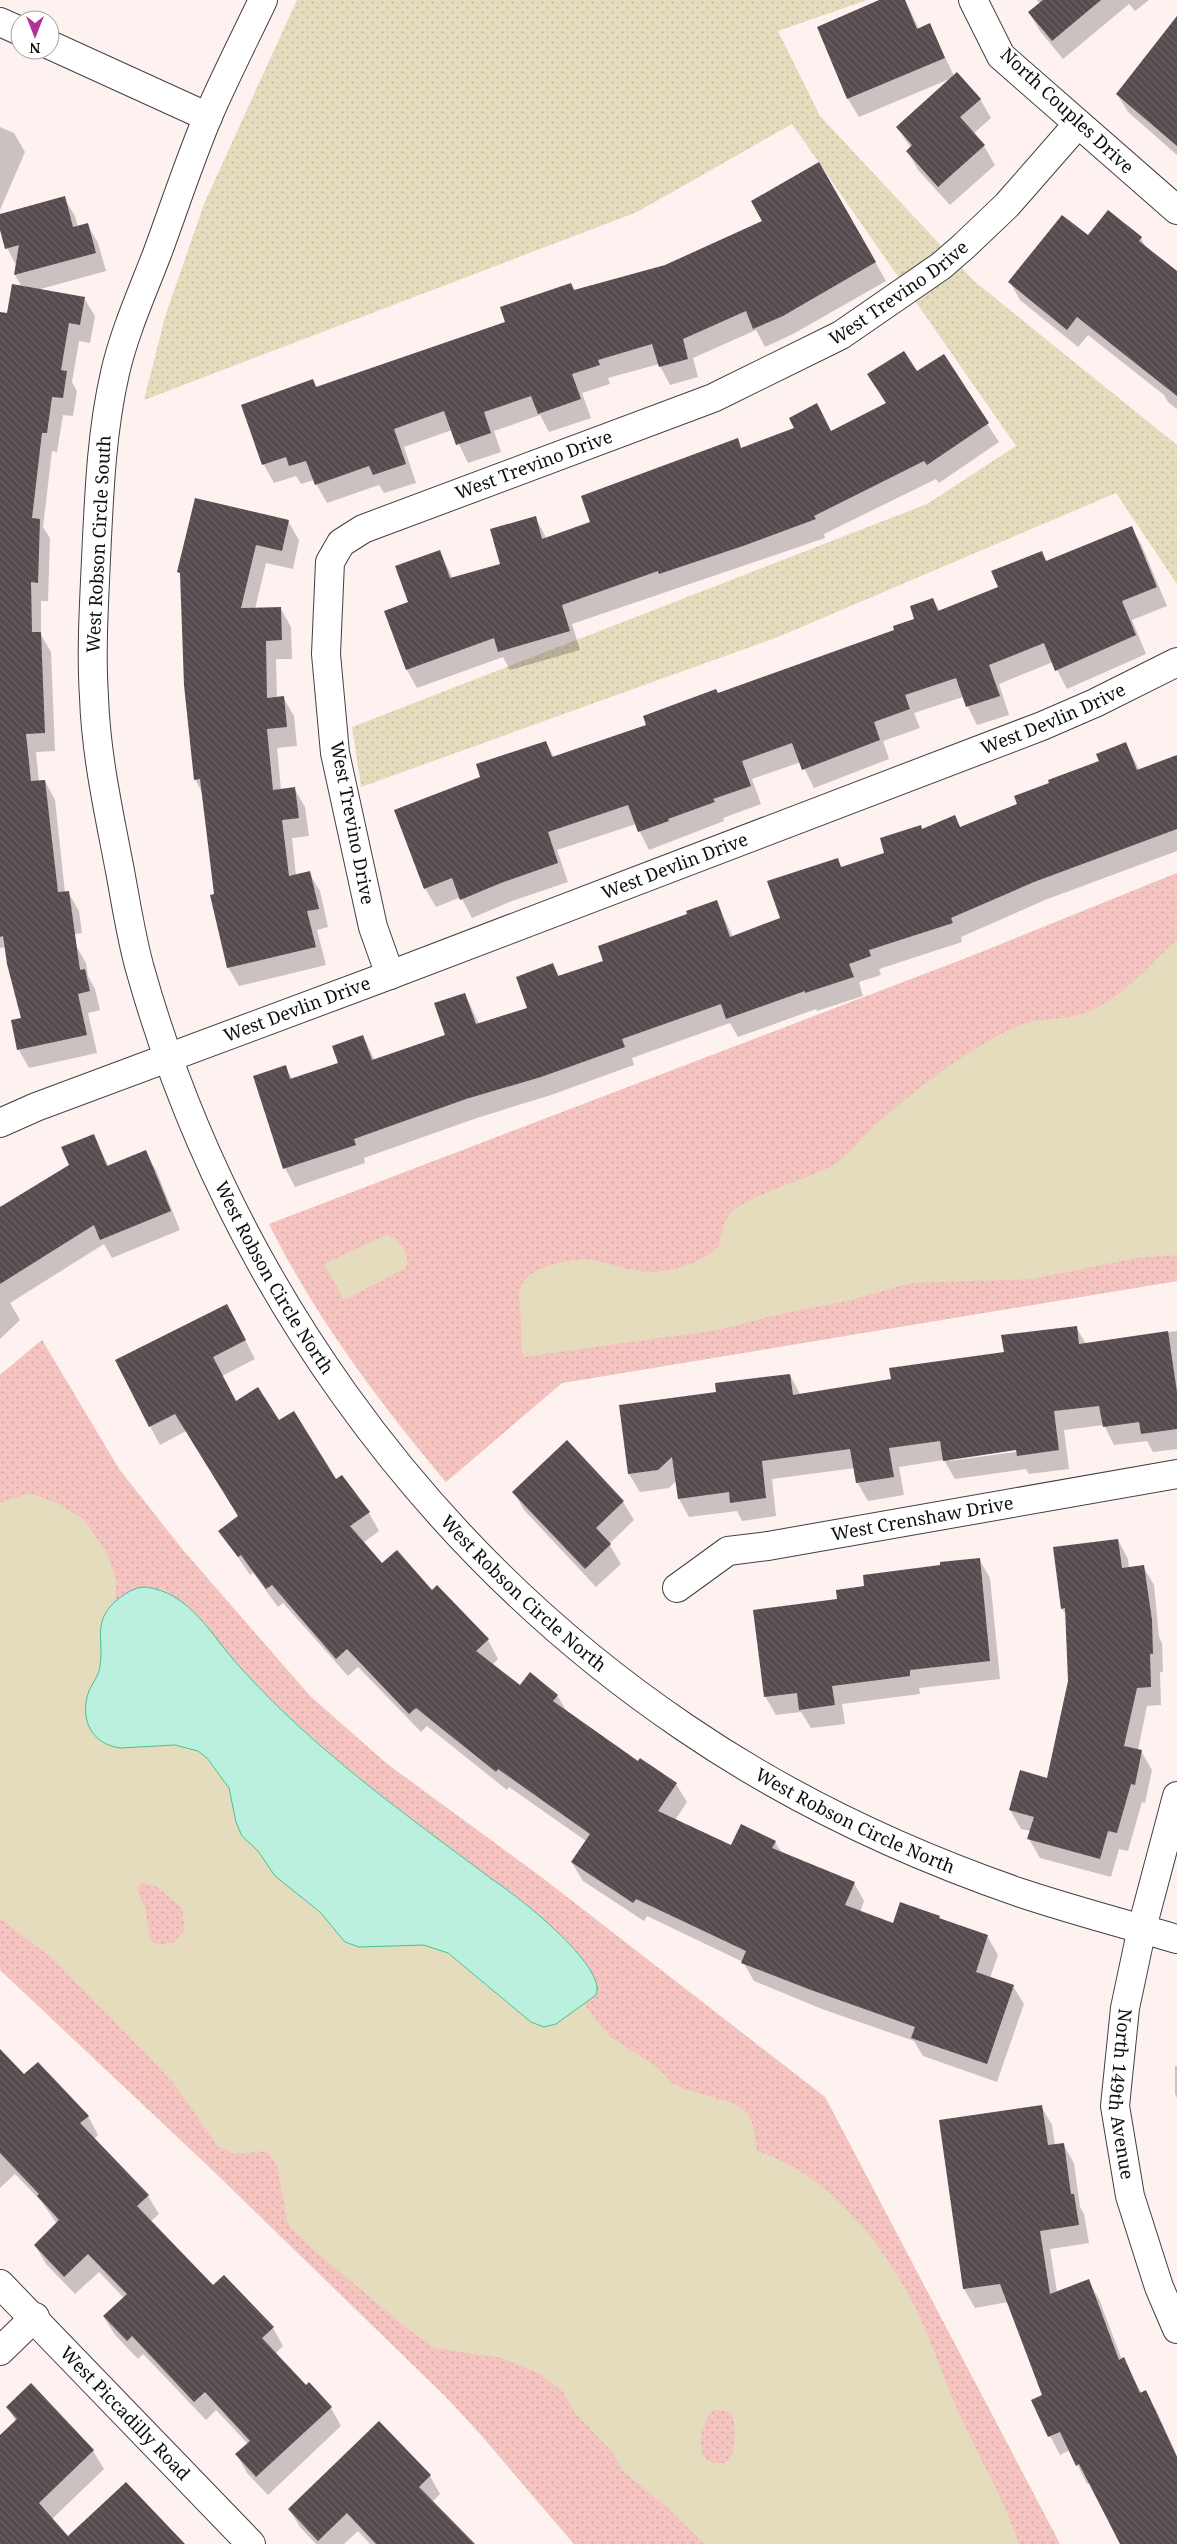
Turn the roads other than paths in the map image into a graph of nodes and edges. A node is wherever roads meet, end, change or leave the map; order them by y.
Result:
1 (263, 0) edge
2 (973, 0) edge
3 (60, 50) edge
4 (208, 117) junction
5 (1077, 125) junction
6 (1177, 210) edge
7 (1177, 662) edge
8 (138, 964) joint
9 (390, 975) junction
10 (168, 1058) junction
11 (0, 1123) edge
12 (1176, 1481) edge
13 (677, 1588) dead end
14 (1177, 1796) edge
15 (1142, 1928) junction
16 (1177, 1939) edge
17 (0, 2284) edge
18 (35, 2318) junction
19 (1177, 2329) edge
20 (0, 2351) edge
21 (250, 2544) edge

1 - 4 street, West Robson Circle South
2 - 5 street, North Couples Drive
3 - 4 street
4 - 8 street, West Robson Circle South
5 - 6 street, North Couples Drive
5 - 9 street, West Trevino Drive
7 - 9 street, West Devlin Drive
8 - 10 street, West Robson Circle North
9 - 10 street, West Devlin Drive
10 - 11 street, West Devlin Drive
10 - 15 street, West Robson Circle North
12 - 13 street, West Crenshaw Drive
14 - 15 street, North 149th Avenue
15 - 16 street, West Robson Circle North
15 - 19 street, North 149th Avenue
17 - 18 street, West Piccadilly Road
18 - 20 street
18 - 21 street, West Piccadilly Road

